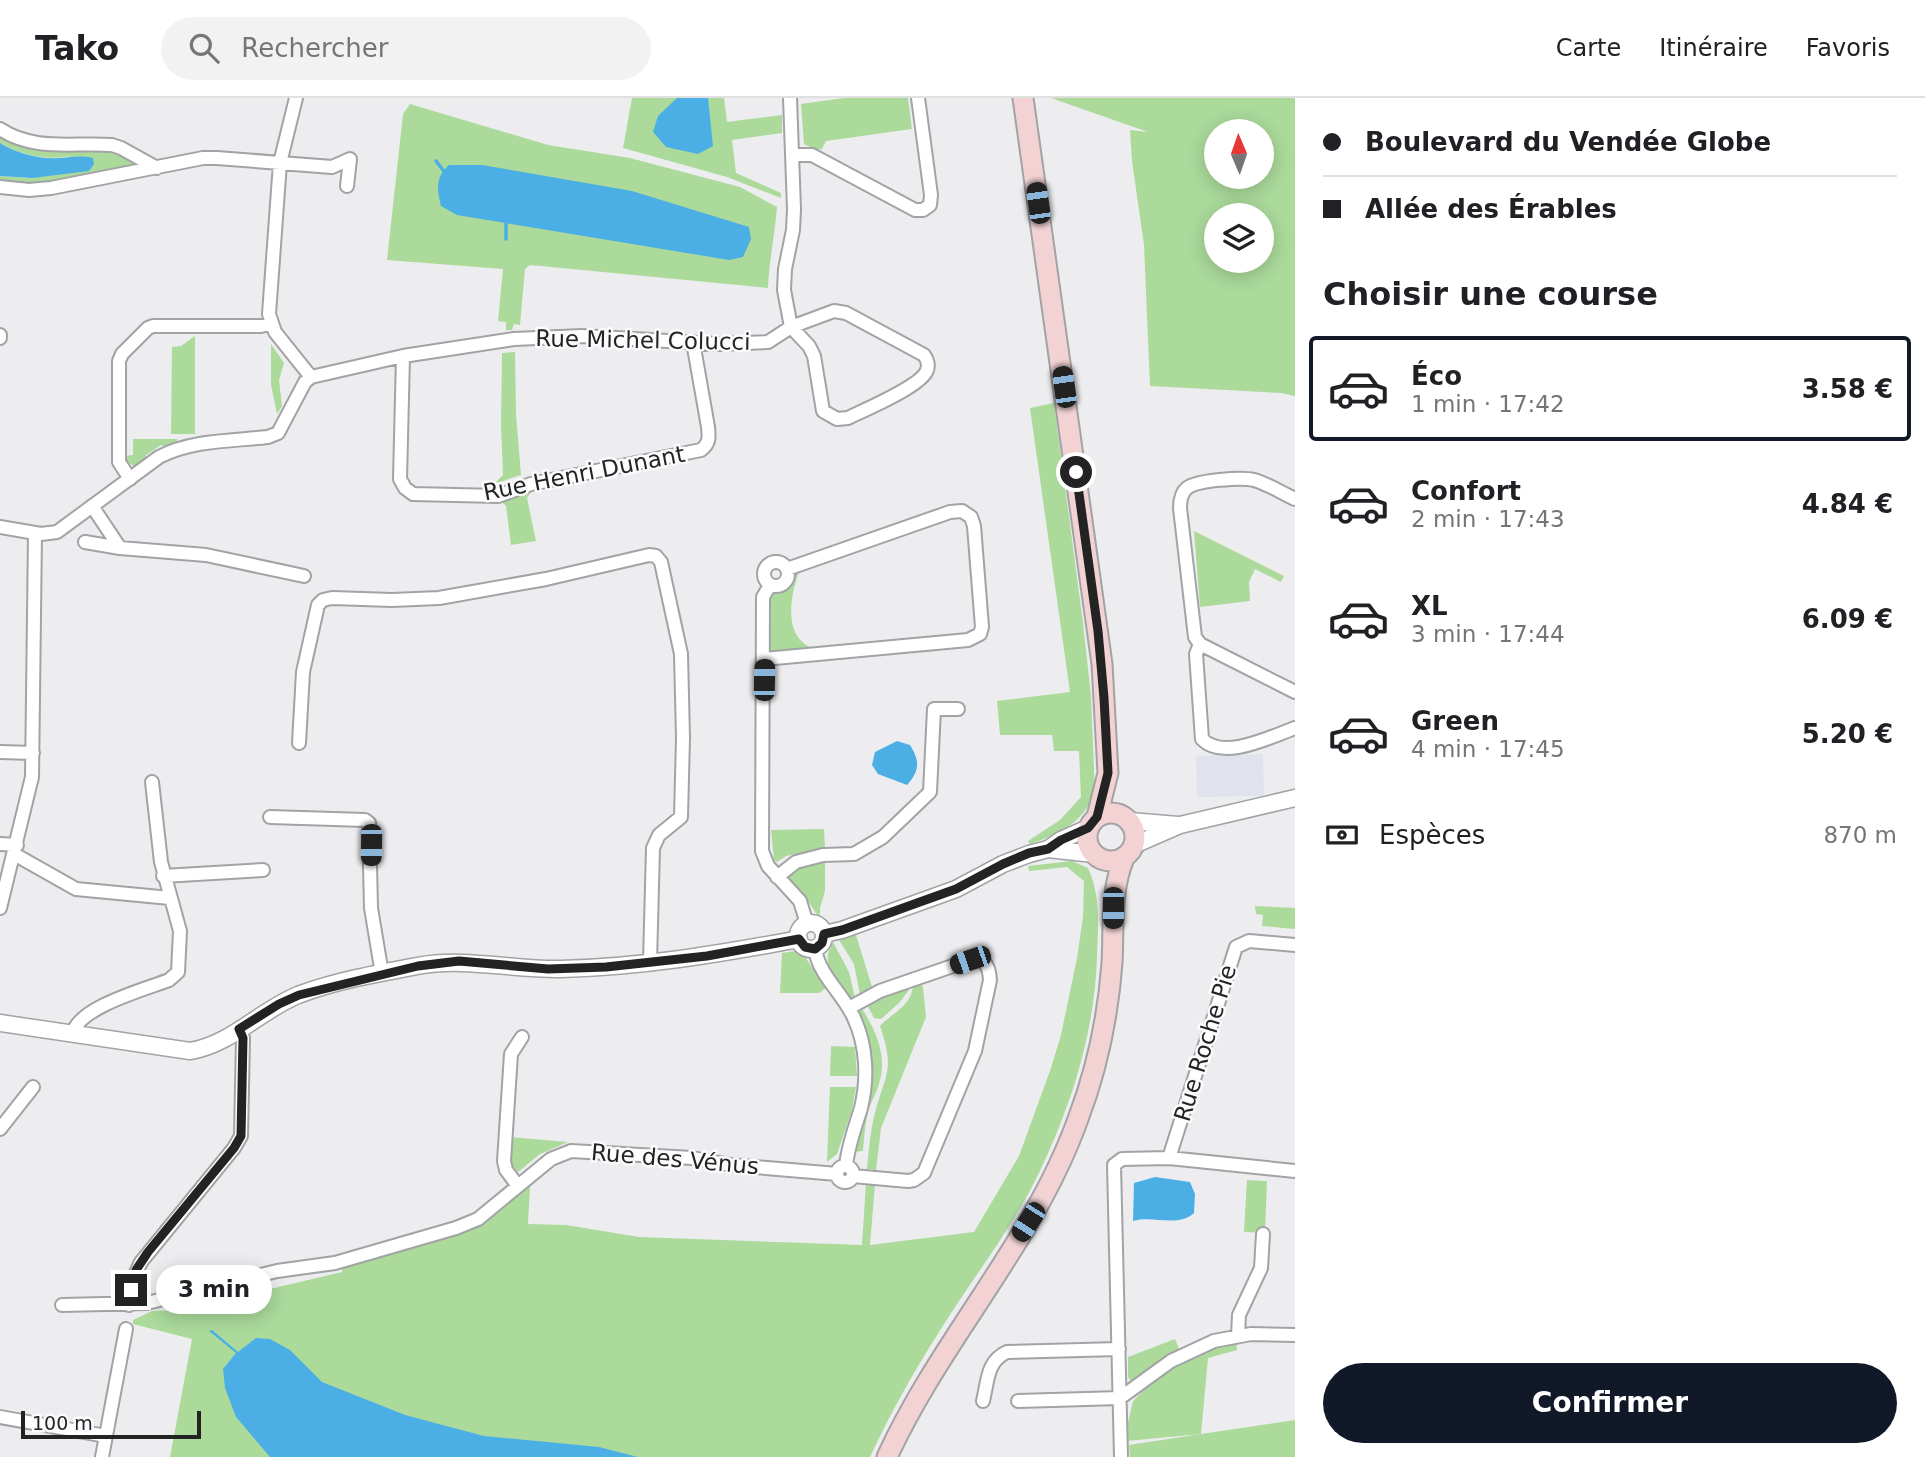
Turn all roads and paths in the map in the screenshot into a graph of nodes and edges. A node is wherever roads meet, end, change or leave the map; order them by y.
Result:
1 (296, 98) edge
2 (790, 98) edge
3 (918, 98) edge
4 (1023, 98) edge
5 (0, 129) edge
6 (793, 155) junction
7 (279, 163) junction
8 (156, 167) junction
9 (348, 186) dead end
10 (0, 187) edge
11 (270, 324) junction
12 (792, 327) junction
13 (693, 342) junction
14 (403, 356) junction
15 (311, 377) junction
16 (130, 479) junction
17 (1295, 499) edge
18 (92, 506) junction
19 (0, 527) edge
20 (35, 534) junction
21 (85, 542) dead end
22 (120, 548) junction
23 (787, 569) junction
24 (304, 576) dead end
25 (770, 584) junction
26 (1200, 644) junction
27 (764, 659) junction
28 (1295, 692) edge
29 (958, 709) dead end
30 (1295, 727) edge
31 (299, 743) dead end
32 (0, 752) edge
33 (33, 753) junction
34 (1108, 773) junction
35 (152, 782) dead end
36 (1295, 798) edge
37 (270, 817) dead end
38 (1127, 818) junction
39 (1092, 823) junction
40 (1180, 825) junction
41 (0, 844) edge
42 (1048, 849) junction
43 (15, 850) junction
44 (1129, 852) junction
45 (1096, 856) junction
46 (263, 870) dead end
47 (163, 876) junction
48 (777, 877) junction
49 (170, 898) junction
50 (0, 908) edge
51 (1113, 908) junction
52 (807, 924) junction
53 (824, 934) junction
54 (799, 939) junction
55 (1295, 945) edge
56 (815, 949) junction
57 (650, 962) junction
58 (382, 974) junction
59 (849, 1008) junction
60 (0, 1023) edge
61 (239, 1029) junction
62 (73, 1033) junction
63 (522, 1037) dead end
64 (33, 1087) dead end
65 (0, 1129) edge
66 (1169, 1158) junction
67 (846, 1167) junction
68 (1295, 1171) edge
69 (518, 1186) junction
70 (1263, 1234) dead end
71 (62, 1305) dead end
72 (129, 1305) junction
73 (125, 1329) dead end
74 (1295, 1335) edge
75 (1238, 1336) junction
76 (1119, 1349) junction
77 (1120, 1398) junction
78 (983, 1401) dead end
79 (1018, 1401) dead end
80 (0, 1417) edge
81 (106, 1436) junction
82 (102, 1457) edge
83 (887, 1457) edge
84 (1121, 1457) edge

1 - 7 street
2 - 6 street
3 - 6 street
4 - 34 main road
5 - 8 street
6 - 12 street
7 - 8 street
7 - 9 street
7 - 11 street
8 - 10 street
11 - 15 street
11 - 16 street
12 - 12 street, Rue Michel Colucci
12 - 13 street, Rue Michel Colucci
13 - 14 street, Rue Michel Colucci
13 - 14 street, Rue Henri Dunant
14 - 15 street, Rue Michel Colucci
15 - 16 street
16 - 18 street
17 - 26 street
18 - 20 street
18 - 22 street
19 - 20 street
20 - 33 street
21 - 22 street
22 - 24 street
23 - 25 street
23 - 25 street
23 - 27 street
25 - 27 street
26 - 28 street
26 - 30 street
27 - 48 street
29 - 48 street
31 - 57 street
32 - 33 street
33 - 43 street
34 - 38 main road
34 - 39 main road
35 - 47 street
36 - 40 street
37 - 58 street
38 - 39 main road
38 - 40 street
38 - 44 main road
39 - 42 street
39 - 45 main road
40 - 44 street
41 - 43 street
42 - 45 street
42 - 53 street
43 - 49 street
43 - 50 street
44 - 45 main road
44 - 51 main road
45 - 51 main road
46 - 47 street
47 - 49 street
48 - 52 street
49 - 62 street
51 - 83 main road
52 - 53 street
52 - 54 street
53 - 56 street
54 - 56 street
54 - 57 street
55 - 66 street, Rue Roche Pie
56 - 59 street
57 - 58 street
58 - 61 street
59 - 67 street
59 - 67 street, Rue des Vénus
60 - 62 street
61 - 62 street
61 - 72 street
63 - 69 street
64 - 65 street
66 - 68 street
66 - 76 street
67 - 69 street, Rue des Vénus
69 - 72 street, Rue des Vénus
70 - 75 street
71 - 72 street, Rue des Vénus
73 - 81 street
74 - 75 street
75 - 77 street
76 - 77 street
76 - 78 street
77 - 79 street
77 - 84 street
80 - 81 street
81 - 82 street

